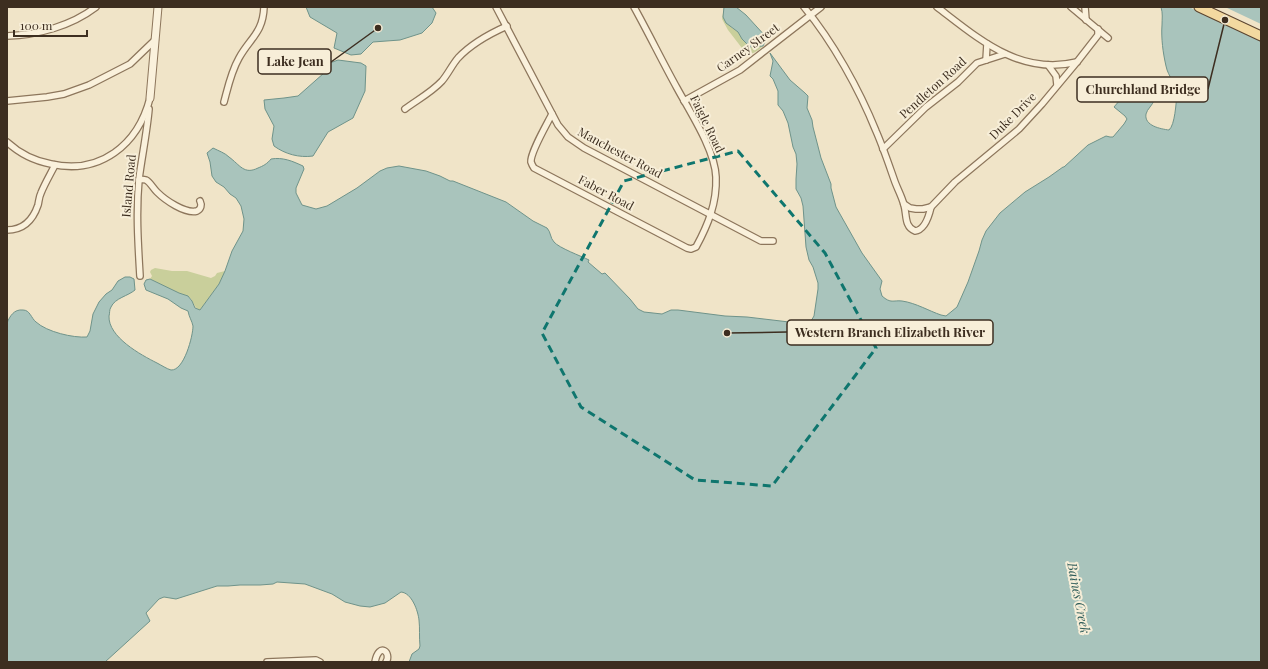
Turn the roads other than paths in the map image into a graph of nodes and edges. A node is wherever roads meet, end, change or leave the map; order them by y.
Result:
1 (96, 7) edge
2 (158, 7) edge
3 (264, 7) edge
4 (496, 7) edge
5 (634, 7) edge
6 (804, 7) edge
7 (821, 7) edge
8 (937, 7) edge
9 (1071, 7) edge
10 (1085, 7) edge
11 (1199, 7) edge
12 (1214, 7) edge
13 (810, 14) junction
14 (1086, 20) junction
15 (507, 26) junction
16 (1098, 29) junction
17 (1261, 29) edge
18 (7, 36) edge
19 (1261, 36) edge
20 (1108, 38) dead end
21 (155, 40) junction
22 (988, 44) junction
23 (1005, 54) junction
24 (986, 60) junction
25 (1077, 62) junction
26 (1048, 65) junction
27 (1057, 85) junction
28 (150, 98) junction
29 (7, 101) edge
30 (684, 101) junction
31 (224, 102) dead end
32 (405, 108) dead end
33 (552, 114) junction
34 (7, 142) edge
35 (883, 149) junction
36 (54, 165) junction
37 (139, 180) junction
38 (200, 201) dead end
39 (904, 204) junction
40 (932, 207) junction
41 (711, 215) junction
42 (7, 230) edge
43 (773, 241) dead end
44 (687, 248) joint
45 (140, 276) dead end
46 (320, 661) edge
47 (267, 662) edge
48 (375, 662) edge
49 (386, 662) edge

1 - 18 street
2 - 21 street
3 - 31 street
4 - 15 street, Manchester Road
5 - 30 street, Faigle Road
6 - 13 street, Duke Drive
7 - 13 street, Carney Street
8 - 22 street
9 - 14 street
10 - 14 street
11 - 19 main road
12 - 17 main road
13 - 30 street, Carney Street
13 - 35 street, Duke Drive
14 - 16 street
15 - 32 street
15 - 33 street, Manchester Road
16 - 20 street
16 - 25 street, Duke Drive
21 - 28 street
21 - 29 street
22 - 23 street
22 - 24 street
23 - 24 street, Pendleton Road
23 - 26 street
24 - 35 street, Pendleton Road
25 - 26 street
25 - 27 street, Duke Drive
26 - 27 street
27 - 40 street, Duke Drive
28 - 36 street
28 - 37 street, Island Road
30 - 41 street, Faigle Road
33 - 41 street, Manchester Road
33 - 44 street, Faber Road
34 - 36 street
35 - 39 street, Duke Drive
36 - 42 street
37 - 38 street
37 - 45 street, Island Road
39 - 40 street
39 - 40 street, Duke Drive
41 - 43 street, Manchester Road
41 - 44 street, Faigle Road
46 - 47 street
48 - 49 street

